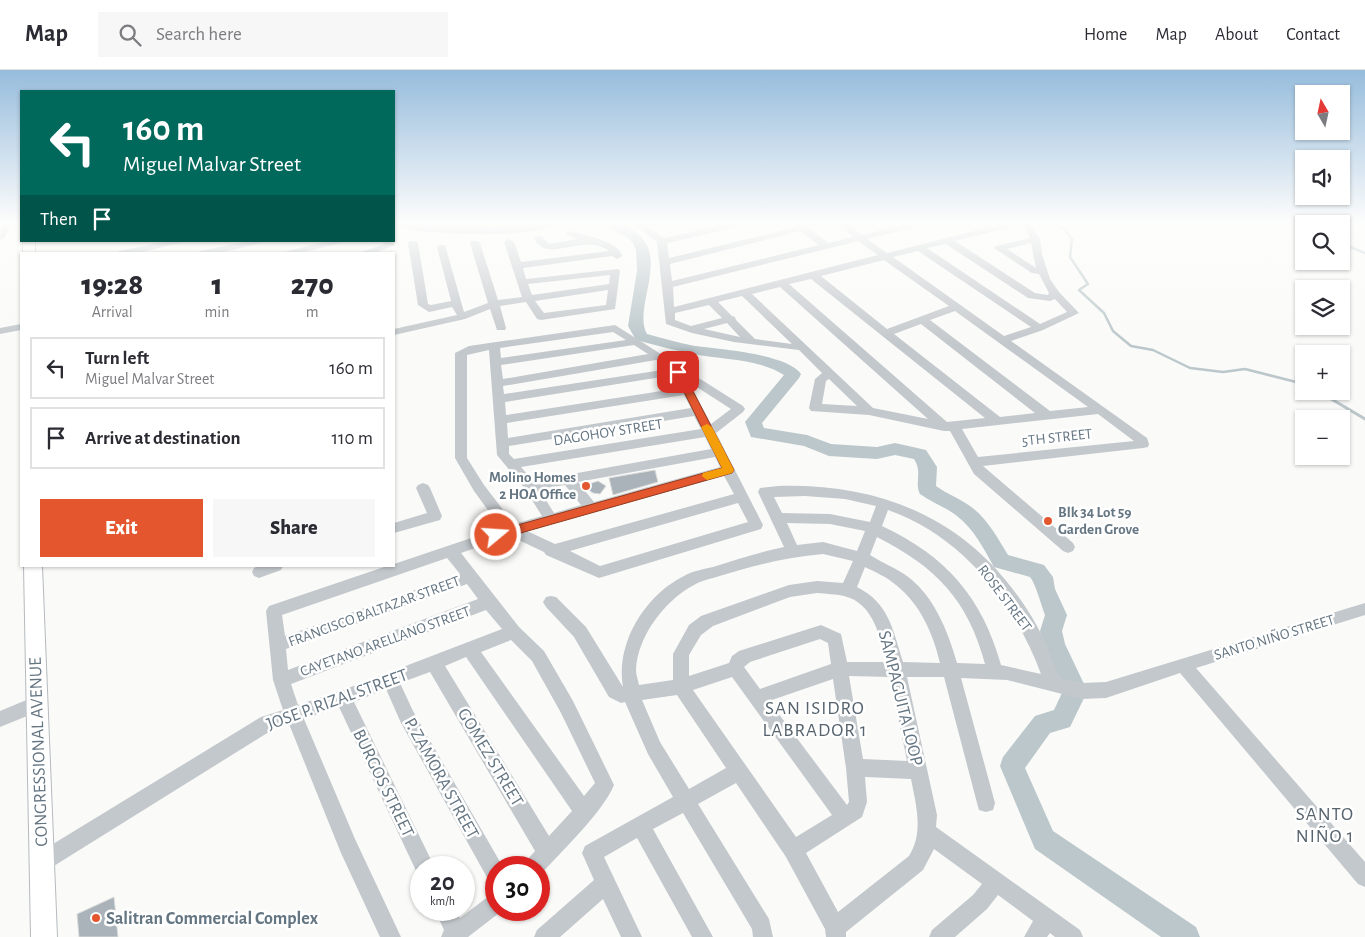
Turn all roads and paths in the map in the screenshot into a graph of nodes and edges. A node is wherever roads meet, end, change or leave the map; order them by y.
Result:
1 (416, 262) edge
2 (446, 262) edge
3 (481, 262) edge
4 (515, 262) edge
5 (544, 262) edge
6 (616, 262) edge
7 (665, 262) edge
8 (759, 262) edge
9 (861, 262) edge
10 (893, 262) edge
11 (942, 262) edge
12 (981, 262) edge
13 (1022, 262) edge
14 (1040, 262) edge
15 (516, 266) junction
16 (615, 271) junction
17 (1043, 272) junction
18 (814, 276) junction
19 (524, 282) junction
20 (783, 284) junction
21 (668, 285) junction
22 (612, 286) junction
23 (745, 293) junction
24 (1055, 294) junction
25 (528, 298) junction
26 (711, 301) junction
27 (456, 303) junction
28 (494, 304) junction
29 (957, 307) junction
30 (670, 311) junction
31 (461, 317) junction
32 (731, 319) junction
33 (923, 320) junction
34 (20, 327) edge
35 (502, 328) dead end
36 (1039, 328) junction
37 (692, 329) junction
38 (0, 331) edge
39 (395, 332) edge
40 (886, 333) junction
41 (1003, 340) junction
42 (634, 342) junction
43 (751, 342) junction
44 (494, 345) junction
45 (800, 347) junction
46 (658, 356) junction
47 (495, 362) junction
48 (677, 369) junction
49 (829, 374) junction
50 (498, 383) junction
51 (688, 391) junction
52 (498, 399) junction
53 (1101, 410) junction
54 (698, 411) junction
55 (869, 411) junction
56 (1046, 415) junction
57 (500, 420) junction
58 (998, 422) junction
59 (949, 427) junction
60 (709, 432) junction
61 (502, 443) junction
62 (719, 452) junction
63 (974, 462) junction
64 (513, 464) junction
65 (728, 470) junction
66 (568, 479) junction
67 (530, 486) junction
68 (423, 488) dead end
69 (742, 496) junction
70 (884, 504) junction
71 (591, 508) junction
72 (779, 518) junction
73 (551, 519) junction
74 (395, 528) edge
75 (874, 529) junction
76 (511, 530) junction
77 (1068, 547) dead end
78 (450, 550) junction
79 (551, 551) junction
80 (793, 551) junction
81 (862, 558) junction
82 (33, 567) edge
83 (273, 567) edge
84 (260, 572) dead end
85 (470, 577) junction
86 (848, 590) junction
87 (489, 602) junction
88 (551, 602) dead end
89 (1365, 609) edge
90 (513, 632) junction
91 (279, 646) junction
92 (469, 648) junction
93 (434, 663) junction
94 (1183, 664) junction
95 (734, 668) junction
96 (839, 669) junction
97 (897, 670) junction
98 (951, 670) junction
99 (996, 672) junction
100 (281, 680) junction
101 (390, 680) junction
102 (1055, 684) junction
103 (681, 687) junction
104 (633, 694) junction
105 (343, 698) junction
106 (756, 698) junction
107 (36, 704) junction
108 (294, 716) junction
109 (0, 719) edge
110 (855, 768) junction
111 (918, 770) junction
112 (739, 771) junction
113 (686, 800) junction
114 (986, 803) dead end
115 (584, 812) junction
116 (845, 818) junction
117 (641, 826) junction
118 (927, 832) junction
119 (793, 850) junction
120 (547, 852) junction
121 (592, 853) joint
122 (419, 856) edge
123 (486, 856) edge
124 (544, 856) edge
125 (42, 862) junction
126 (1365, 877) edge
127 (997, 881) junction
128 (606, 883) junction
129 (485, 911) edge
130 (1048, 919) junction
131 (449, 921) edge
132 (562, 930) edge
133 (835, 932) edge
134 (454, 935) edge
135 (44, 937) edge
136 (391, 937) edge
137 (544, 937) edge
138 (632, 937) edge
139 (703, 937) edge
140 (763, 937) edge
141 (939, 937) edge
142 (1034, 937) edge
143 (1073, 937) edge

1 - 27 street
2 - 27 street
3 - 28 street
4 - 15 street
5 - 15 street
6 - 16 street
7 - 21 street
8 - 21 street
9 - 18 street
10 - 29 street
11 - 36 street
12 - 24 street
13 - 17 street
14 - 17 street
15 - 19 street
16 - 19 street
16 - 22 street
17 - 24 street
18 - 20 street
18 - 40 street
19 - 25 street
20 - 23 street
20 - 59 street
21 - 30 street
22 - 25 street
22 - 25 street
23 - 26 street
23 - 45 street
24 - 36 street
25 - 28 street
26 - 30 street
26 - 32 street
27 - 31 street
28 - 31 street
28 - 35 street
29 - 33 street
29 - 41 street
30 - 37 street
31 - 39 street
32 - 37 street
32 - 43 street
33 - 40 street
33 - 56 street
34 - 38 street
36 - 41 street
37 - 43 street
40 - 58 street
41 - 53 street
42 - 44 street
42 - 46 street
42 - 47 street
43 - 45 street
44 - 47 street
44 - 76 street
45 - 49 street
46 - 48 street
46 - 50 street
47 - 50 street
48 - 51 street
48 - 52 street
48 - 60 street
49 - 55 street
49 - 55 street
50 - 52 street
51 - 54 street
51 - 57 street
52 - 57 street
53 - 56 street
53 - 63 street, 5TH STREET
54 - 60 street
54 - 61 street
55 - 59 street
56 - 58 street
57 - 61 street
58 - 59 street
59 - 63 street
60 - 62 street
60 - 64 street, DAGOHOY STREET
61 - 64 street
62 - 65 street
62 - 66 street
63 - 77 street
64 - 67 street
65 - 69 street
65 - 71 street
66 - 67 street
66 - 71 street
67 - 73 street
68 - 74 street
69 - 79 street
69 - 79 street
70 - 72 street, ROSE STREET
70 - 75 street
70 - 102 street, ROSE STREET
71 - 73 street
72 - 75 street
72 - 80 street
73 - 76 street
75 - 81 street
75 - 99 street
76 - 78 street
76 - 79 street
78 - 85 street
78 - 91 street
80 - 81 street
80 - 104 street
81 - 86 street
81 - 98 street
82 - 107 main road, CONGRESSIONAL AVENUE
83 - 84 street
85 - 87 street
85 - 91 street, FRANCISCO BALTAZAR STREET
86 - 97 street, SAMPAGUITA LOOP
86 - 103 street, SAMPAGUITA LOOP
87 - 90 street
87 - 100 street, CAYETANO ARELLANO STREET
88 - 104 street
89 - 94 street, SANTO NIÑO STREET
90 - 92 street, JOSE P. RIZAL STREET
90 - 115 street
91 - 100 street
92 - 93 street, JOSE P. RIZAL STREET
92 - 115 street
93 - 101 street, JOSE P. RIZAL STREET
93 - 120 street, GOMEZ STREET
94 - 102 street, SANTO NIÑO STREET
94 - 126 street
95 - 96 street
95 - 103 street
95 - 106 street
96 - 97 street, SANTO NIÑO STREET
96 - 106 street
96 - 110 street
97 - 98 street, SANTO NIÑO STREET
97 - 111 street, SAMPAGUITA LOOP
98 - 99 street, SANTO NIÑO STREET
98 - 114 street
99 - 102 street, SANTO NIÑO STREET
100 - 108 street
101 - 105 street, JOSE P. RIZAL STREET
101 - 123 street, P. ZAMORA STREET
103 - 104 street
103 - 112 street, SAMPAGUITA LOOP
104 - 113 street
105 - 108 street, JOSE P. RIZAL STREET
105 - 122 street, BURGOS STREET
106 - 116 street
107 - 109 street
107 - 125 main road, CONGRESSIONAL AVENUE
108 - 125 street, JOSE P. RIZAL STREET
108 - 136 street
110 - 111 street
110 - 116 street
111 - 118 street, SAMPAGUITA LOOP
112 - 113 street
112 - 119 street, SAMPAGUITA LOOP
113 - 117 street
113 - 140 street
115 - 120 street
116 - 119 street
117 - 121 street
117 - 139 street
118 - 127 street
118 - 133 street, SAMPAGUITA LOOP
119 - 133 street, SAMPAGUITA LOOP
120 - 124 street
121 - 128 street
125 - 135 main road, CONGRESSIONAL AVENUE
127 - 130 street
127 - 141 street
128 - 132 street
128 - 138 street
129 - 134 street
130 - 142 street
130 - 143 street
131 - 134 street
132 - 137 street

